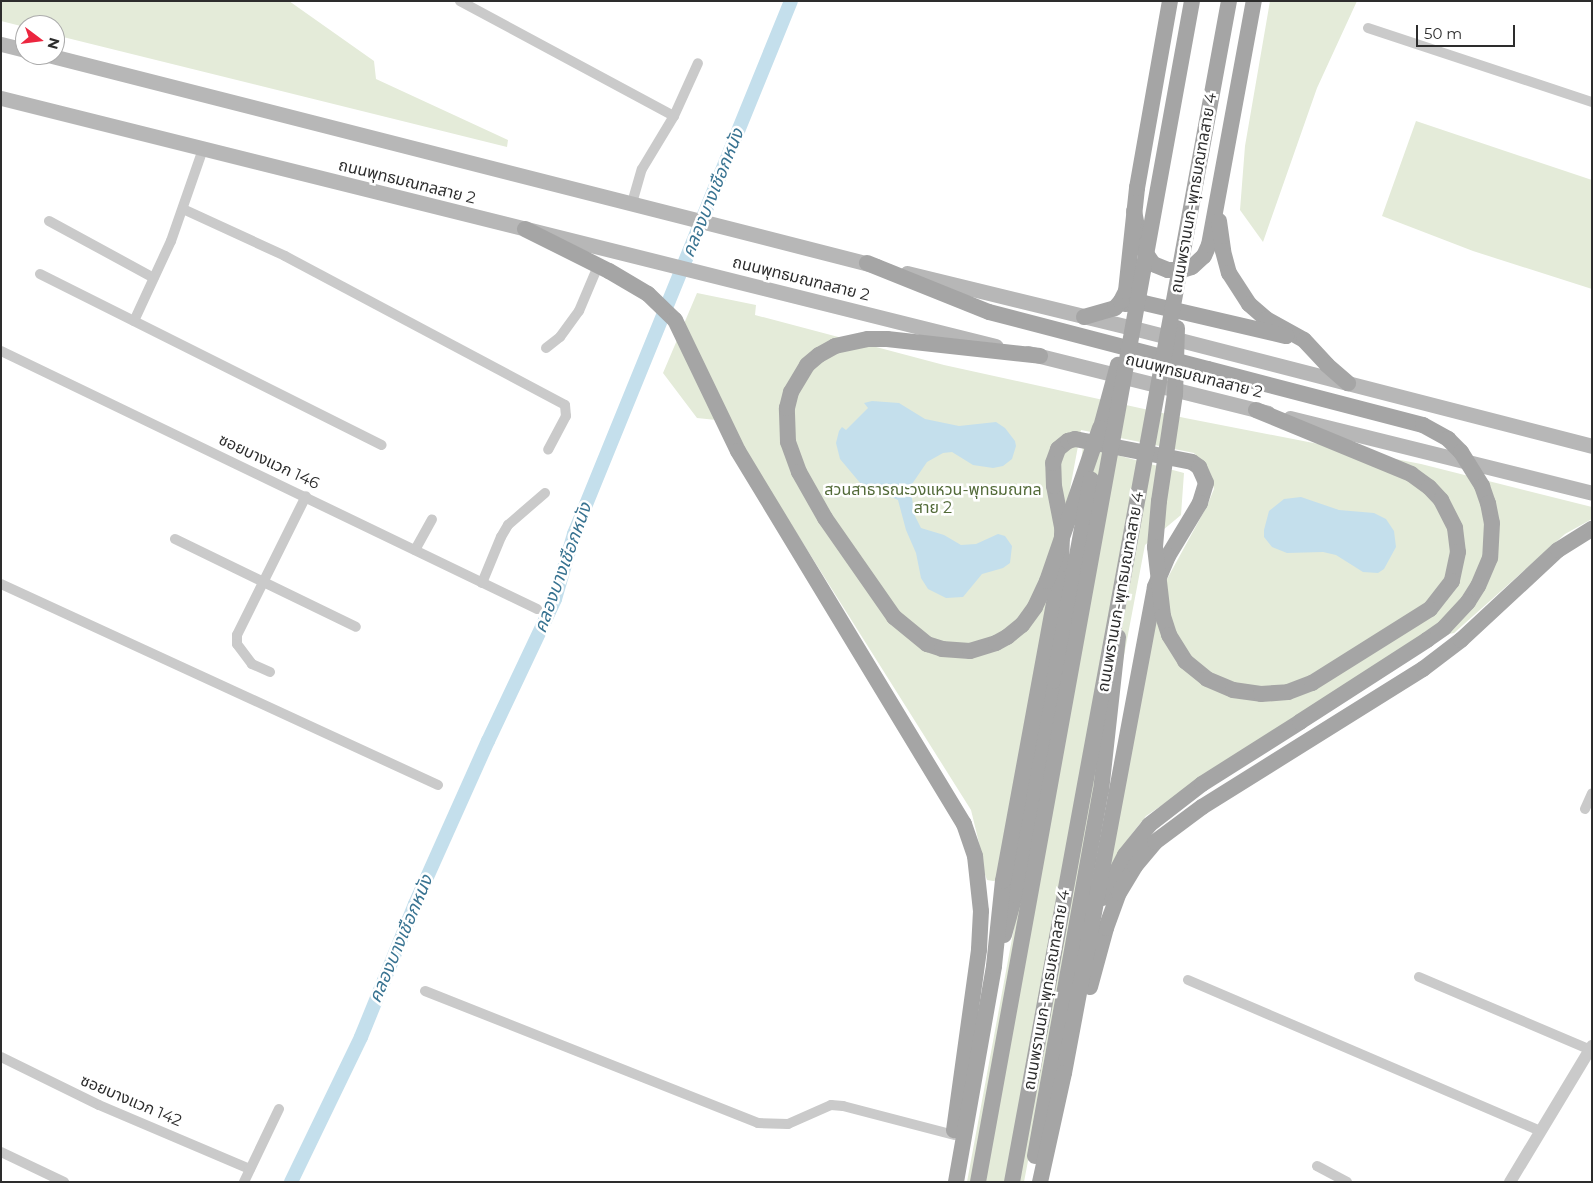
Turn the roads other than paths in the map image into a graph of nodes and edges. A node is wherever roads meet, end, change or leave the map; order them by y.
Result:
1 (460, 1) edge
2 (1170, 1) edge
3 (1192, 1) edge
4 (1229, 1) edge
5 (1254, 1) edge
6 (1368, 28) dead end
7 (1, 44) edge
8 (15, 48) edge
9 (65, 59) edge
10 (698, 63) dead end
11 (2, 100) edge
12 (1592, 102) edge
13 (674, 116) junction
14 (203, 149) junction
15 (1222, 179) junction
16 (632, 203) junction
17 (183, 209) junction
18 (1134, 211) junction
19 (49, 221) dead end
20 (526, 230) junction
21 (867, 263) junction
22 (598, 266) junction
23 (40, 274) dead end
24 (154, 278) junction
25 (1176, 290) junction
26 (1118, 306) junction
27 (1084, 317) junction
28 (134, 321) junction
29 (1134, 323) junction
30 (1304, 340) junction
31 (546, 348) dead end
32 (1, 351) edge
33 (1040, 356) junction
34 (1348, 383) junction
35 (1256, 410) junction
36 (1100, 428) junction
37 (382, 445) dead end
38 (1592, 446) edge
39 (548, 450) dead end
40 (545, 493) dead end
41 (1592, 494) edge
42 (306, 496) junction
43 (432, 519) dead end
44 (1592, 529) edge
45 (175, 539) dead end
46 (415, 550) junction
47 (1124, 573) junction
48 (262, 580) junction
49 (482, 583) junction
50 (1, 584) edge
51 (538, 609) dead end
52 (356, 627) dead end
53 (270, 672) dead end
54 (438, 785) dead end
55 (1592, 793) edge
56 (1584, 809) dead end
57 (1082, 938) junction
58 (994, 966) junction
59 (1418, 977) dead end
60 (1188, 980) dead end
61 (425, 991) dead end
62 (1591, 1048) edge
63 (1, 1058) edge
64 (1064, 1073) junction
65 (279, 1109) dead end
66 (1540, 1131) junction
67 (954, 1135) junction
68 (1, 1152) edge
69 (1317, 1166) dead end
70 (250, 1169) junction
71 (64, 1182) edge
72 (244, 1182) edge
73 (948, 1182) edge
74 (956, 1182) edge
75 (978, 1182) edge
76 (1012, 1182) edge
77 (1032, 1182) edge
78 (1040, 1182) edge
79 (1347, 1182) edge
80 (1510, 1182) edge

1 - 13 street
2 - 18 main road
3 - 29 main road, ถนนพรานนก-พุทธมณฑลสาย 4, bridge
4 - 25 main road, ถนนพรานนก-พุทธมณฑลสาย 4, bridge
5 - 15 main road
6 - 12 street
7 - 8 main road
9 - 16 main road, ถนนพุทธมณฑลสาย 2
10 - 13 street
11 - 14 main road, ถนนพุทธมณฑลสาย 2
13 - 16 street
14 - 17 street
14 - 20 main road, ถนนพุทธมณฑลสาย 2
15 - 18 main road
15 - 30 main road
16 - 21 main road, ถนนพุทธมณฑลสาย 2
17 - 24 street
17 - 39 street
18 - 26 main road
19 - 24 street
20 - 22 main road
20 - 33 main road, ถนนพุทธมณฑลสาย 2
21 - 27 main road, ถนนพุทธมณฑลสาย 2
21 - 57 main road, bridge
22 - 31 street
22 - 67 main road
23 - 28 street
24 - 28 street
25 - 35 main road, bridge
25 - 47 main road, ถนนพรานนก-พุทธมณฑลสาย 4, bridge
26 - 27 main road
26 - 30 main road
27 - 34 main road, ถนนพุทธมณฑลสาย 2
28 - 37 street
29 - 36 main road, bridge
29 - 75 main road, ถนนพรานนก-พุทธมณฑลสาย 4, bridge
30 - 34 main road
32 - 42 street, ซอยบางแวก 146
33 - 35 main road, ถนนพุทธมณฑลสาย 2
33 - 36 main road, bridge
34 - 38 main road, ถนนพุทธมณฑลสาย 2
35 - 41 main road, ถนนพุทธมณฑลสาย 2
36 - 58 main road, bridge
40 - 49 street
42 - 46 street, ซอยบางแวก 146
42 - 48 street
43 - 46 street
44 - 64 main road
45 - 48 street
46 - 49 street, ซอยบางแวก 146
47 - 57 main road, bridge
47 - 76 main road, ถนนพรานนก-พุทธมณฑลสาย 4, bridge
48 - 52 street
48 - 53 street
49 - 51 street, ซอยบางแวก 146
50 - 54 street
55 - 56 street
57 - 58 main road
57 - 64 main road
57 - 77 main road
58 - 74 main road
59 - 62 street
60 - 66 street
61 - 67 street
62 - 66 street
63 - 70 street, ซอยบางแวก 142
64 - 78 main road
65 - 70 street
66 - 80 street
67 - 73 main road
68 - 71 street
69 - 79 street
70 - 72 street

